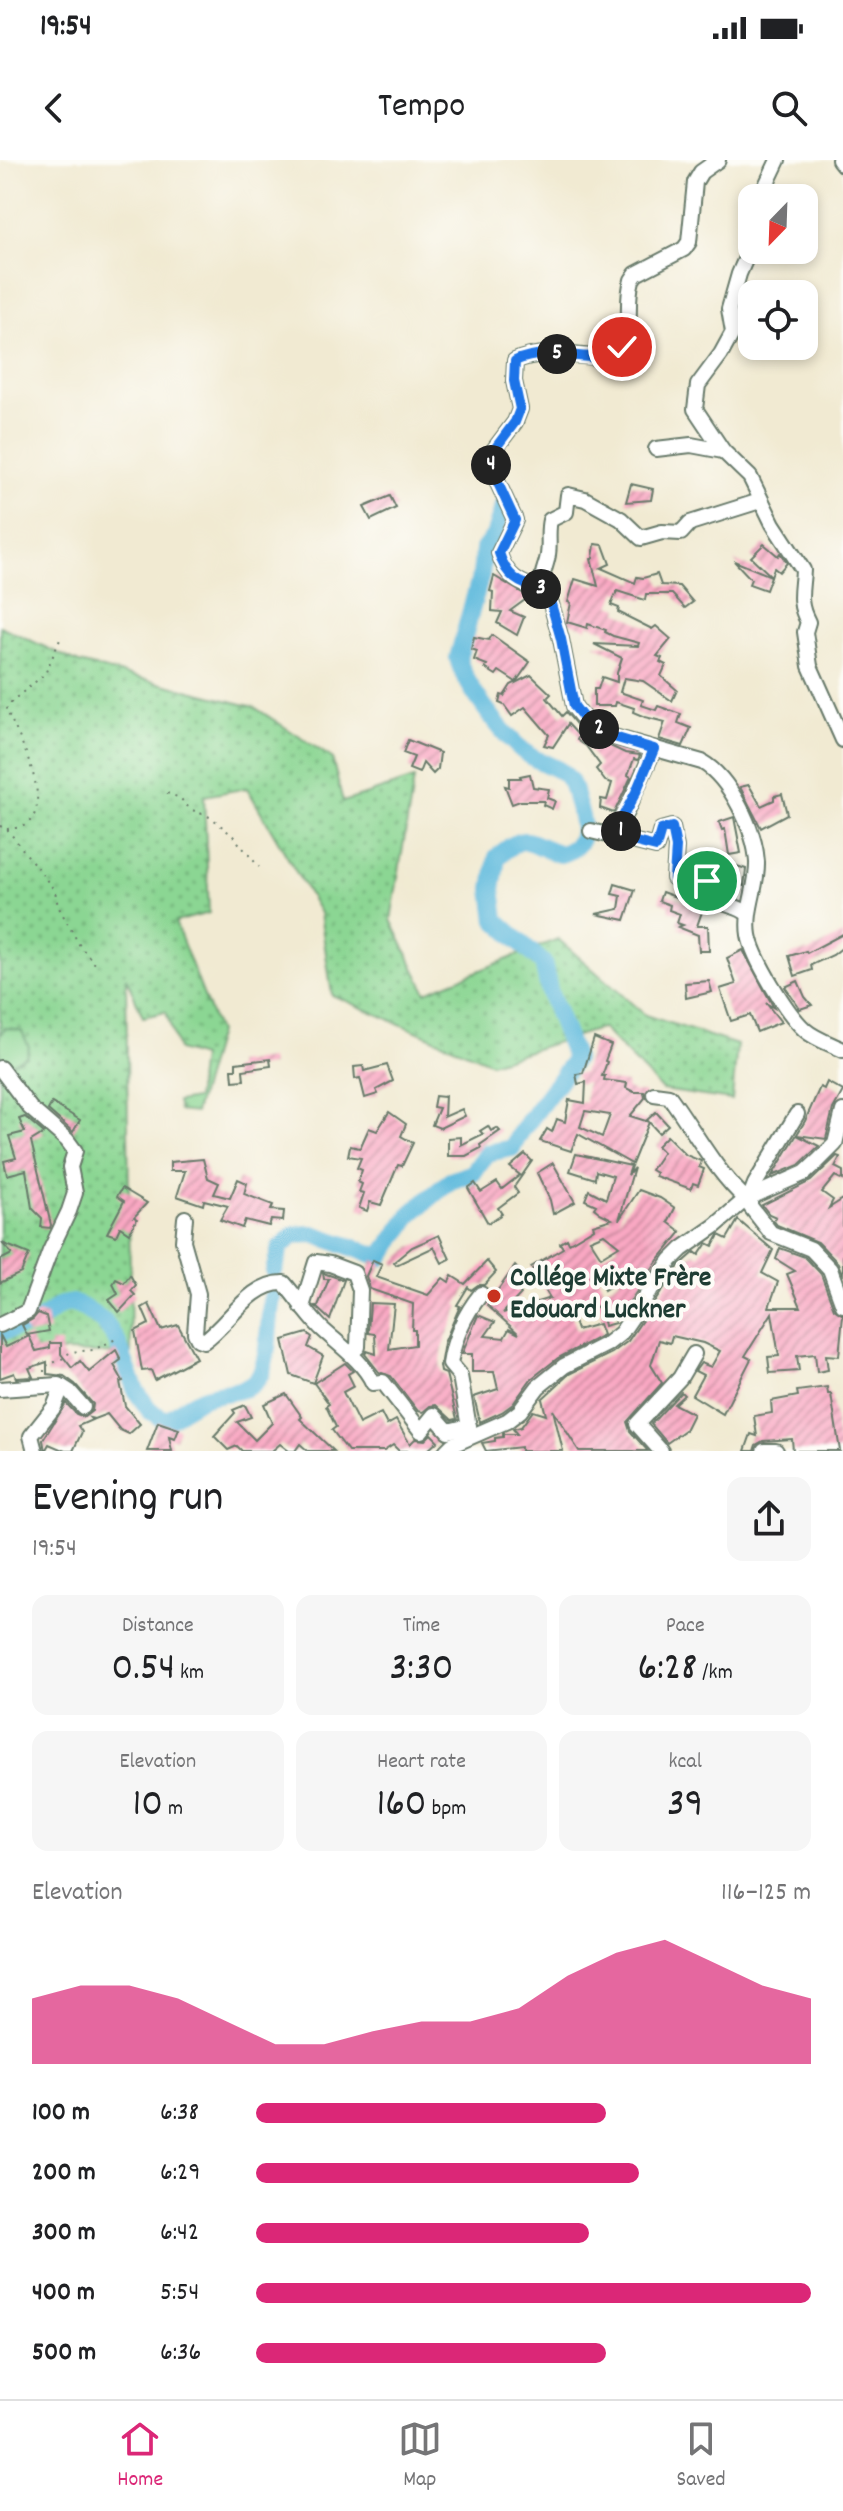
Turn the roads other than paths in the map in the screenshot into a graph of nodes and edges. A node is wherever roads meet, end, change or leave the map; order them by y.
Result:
1 (718, 160) edge
2 (778, 160) edge
3 (839, 160) edge
4 (843, 165) edge
5 (705, 166) edge
6 (767, 184) edge
7 (743, 264) edge
8 (656, 449) dead end
9 (723, 451) junction
10 (760, 501) junction
11 (542, 589) junction
12 (843, 740) edge
13 (654, 749) junction
14 (591, 831) dead end
15 (615, 831) junction
16 (748, 914) junction
17 (843, 1050) edge
18 (0, 1068) edge
19 (654, 1094) dead end
20 (843, 1111) edge
21 (797, 1114) dead end
22 (839, 1146) edge
23 (748, 1198) junction
24 (185, 1218) dead end
25 (481, 1294) dead end
26 (843, 1305) edge
27 (302, 1307) junction
28 (0, 1325) edge
29 (351, 1353) junction
30 (694, 1354) dead end
31 (60, 1386) junction
32 (0, 1389) edge
33 (83, 1407) dead end
34 (470, 1432) junction
35 (35, 1451) edge
36 (446, 1451) edge
37 (661, 1451) edge
38 (764, 1451) edge
39 (776, 1451) edge

1 - 5 street
2 - 6 street
3 - 4 street
5 - 11 street
7 - 9 street
8 - 9 street
9 - 10 street
10 - 11 street
10 - 12 street
11 - 13 street
13 - 15 street
13 - 16 street
14 - 15 street
15 - 16 street
16 - 17 street
18 - 28 street
19 - 23 street
20 - 22 street
21 - 23 street
22 - 23 street
23 - 26 street
23 - 34 street
24 - 27 street
25 - 34 street
27 - 29 street
27 - 29 street
29 - 34 street
30 - 37 street
31 - 32 street
31 - 33 street
31 - 35 street
34 - 36 street
38 - 39 street

